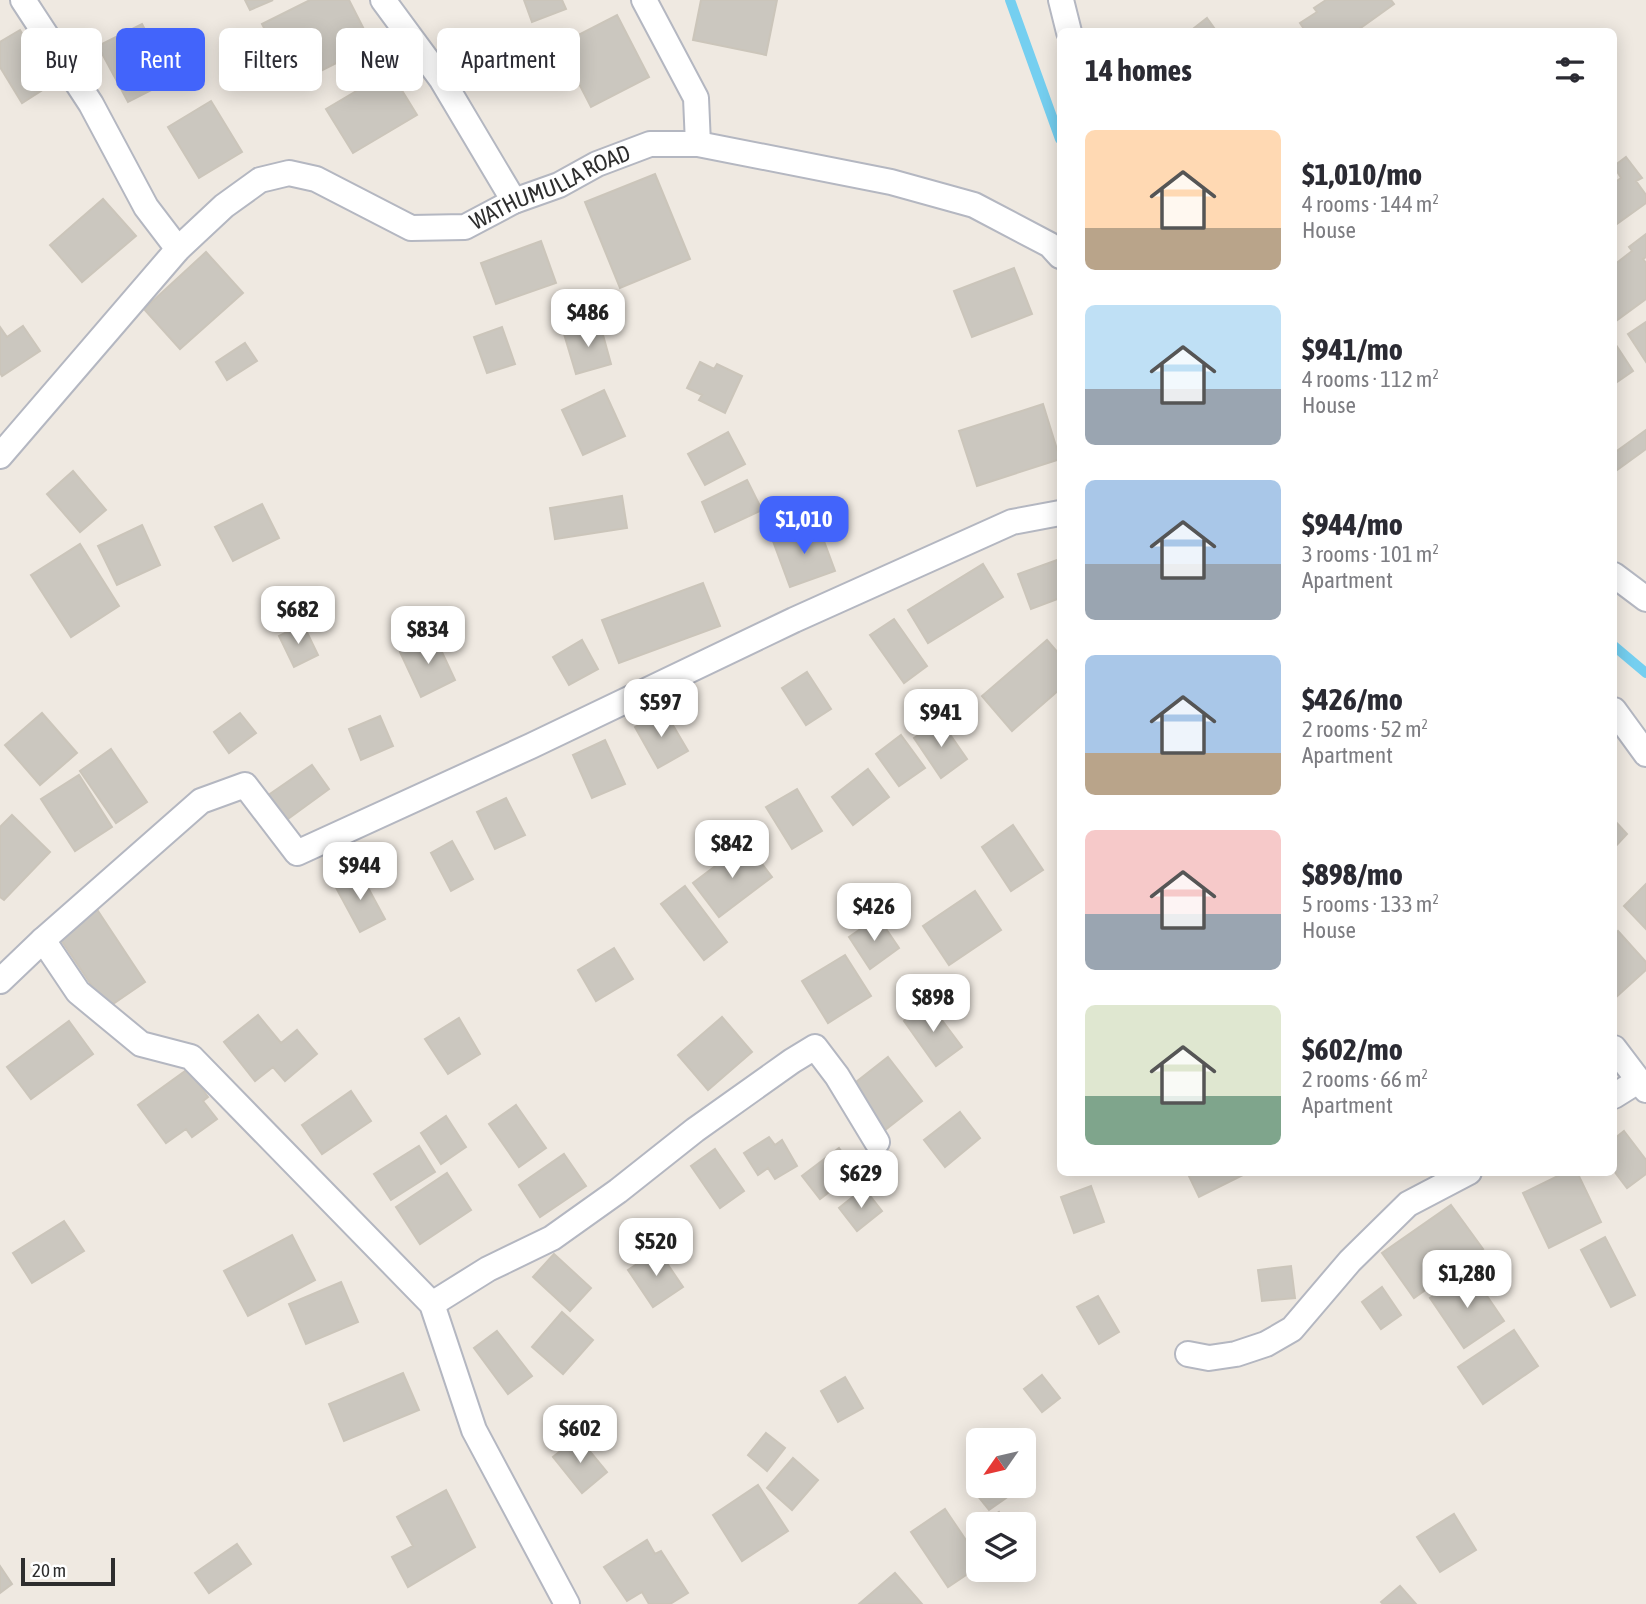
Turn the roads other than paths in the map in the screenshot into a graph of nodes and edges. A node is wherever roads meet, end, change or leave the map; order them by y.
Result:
1 (23, 0) edge
2 (383, 0) edge
3 (644, 0) edge
4 (1061, 0) edge
5 (1068, 28) edge
6 (698, 144) junction
7 (514, 201) junction
8 (178, 249) junction
9 (1055, 250) edge
10 (0, 456) edge
11 (1057, 514) edge
12 (1617, 577) edge
13 (1646, 599) edge
14 (1617, 714) edge
15 (1646, 754) edge
16 (43, 940) junction
17 (0, 981) edge
18 (1617, 1052) edge
19 (1642, 1086) edge
20 (1617, 1095) edge
21 (877, 1142) dead end
22 (1461, 1176) edge
23 (432, 1304) junction
24 (1188, 1354) dead end
25 (567, 1604) edge

1 - 8 street
2 - 7 street
3 - 6 street
4 - 5 street
6 - 7 street, WATHUMULLA ROAD
6 - 9 street, WATHUMULLA ROAD
7 - 8 street, WATHUMULLA ROAD
8 - 10 street, WATHUMULLA ROAD
11 - 16 street
12 - 13 street
14 - 15 street
16 - 17 street
16 - 23 street
18 - 19 street
19 - 20 street
21 - 23 street
22 - 24 street
23 - 25 street

